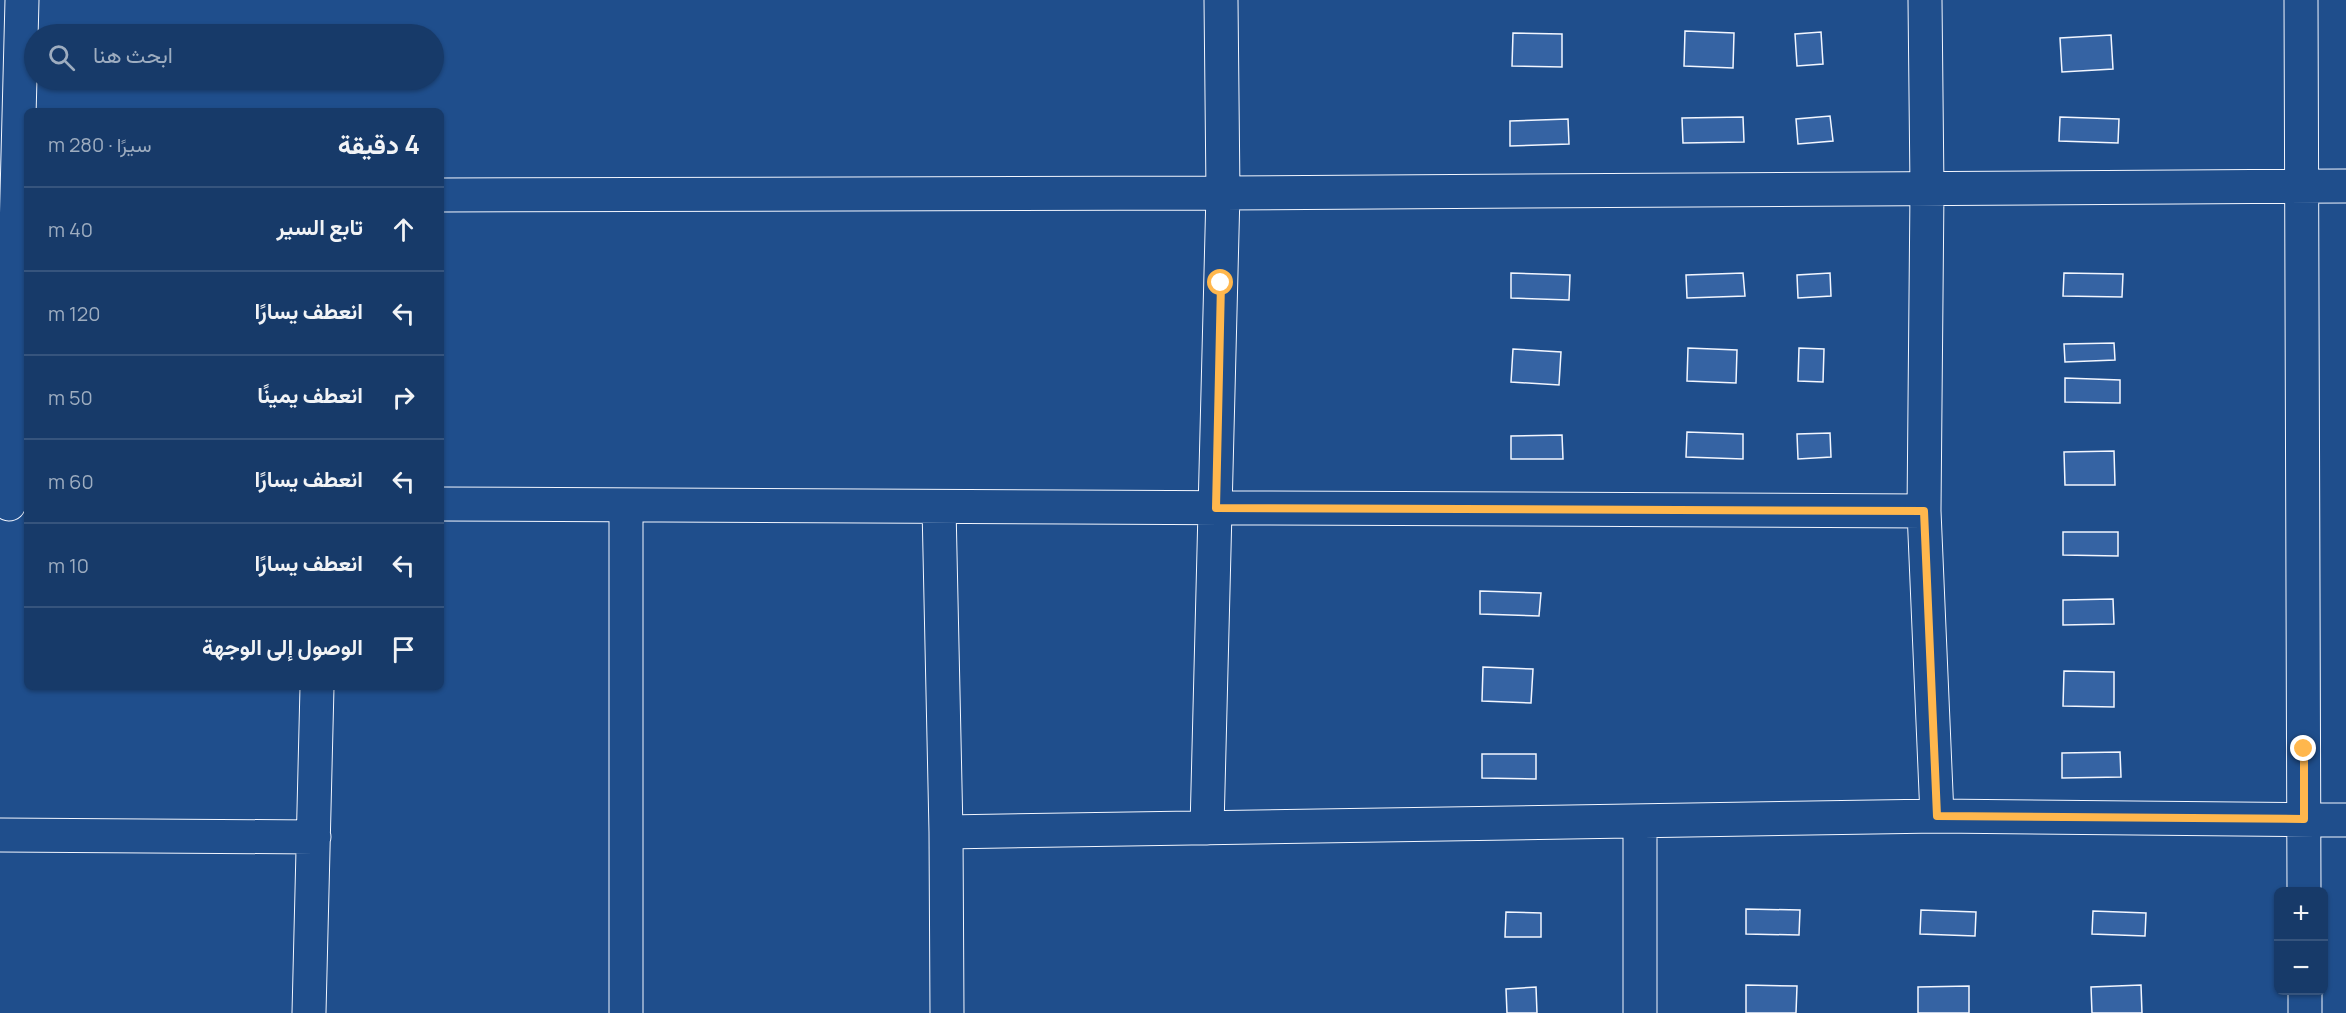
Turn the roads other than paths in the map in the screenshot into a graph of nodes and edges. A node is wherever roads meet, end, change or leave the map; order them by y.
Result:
1 (22, 0) edge
2 (1221, 0) edge
3 (1925, 0) edge
4 (2301, 0) edge
5 (2302, 186) junction
6 (2346, 186) edge
7 (1927, 189) junction
8 (1223, 193) junction
9 (444, 195) edge
10 (15, 196) edge
11 (12, 504) edge
12 (444, 504) edge
13 (626, 506) junction
14 (939, 507) junction
15 (1216, 508) junction
16 (1924, 511) junction
17 (317, 690) edge
18 (1937, 816) junction
19 (2304, 819) junction
20 (2346, 820) edge
21 (1640, 821) junction
22 (1207, 828) junction
23 (946, 832) junction
24 (0, 835) edge
25 (314, 837) junction
26 (2304, 887) edge
27 (2305, 995) edge
28 (309, 1013) edge
29 (626, 1013) edge
30 (947, 1013) edge
31 (1640, 1013) edge
32 (2305, 1013) edge

1 - 10 street
2 - 8 street
3 - 7 street
4 - 5 street
5 - 6 street
5 - 7 street
5 - 19 street
7 - 8 street
7 - 16 street
8 - 9 street
8 - 15 street
10 - 11 street
12 - 13 street
13 - 14 street
13 - 29 street
14 - 15 street
14 - 23 street
15 - 16 street
15 - 22 street
16 - 18 street
17 - 25 street
18 - 19 street
18 - 21 street
19 - 20 street
19 - 26 street
21 - 22 street
21 - 31 street
22 - 23 street
23 - 30 street
24 - 25 street
25 - 28 street
27 - 32 street

